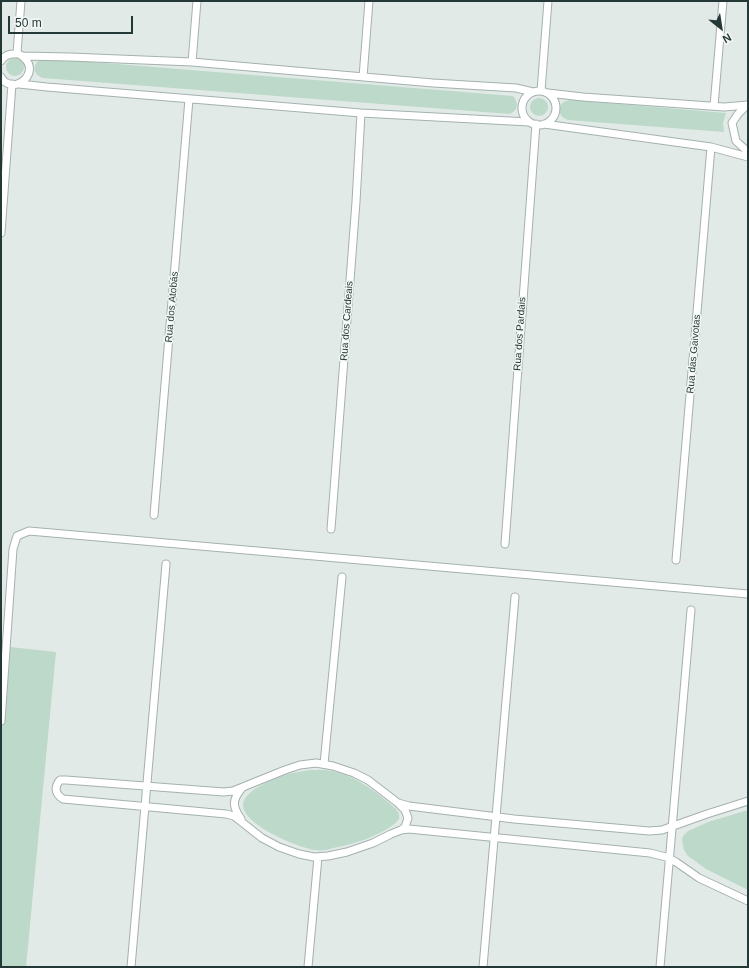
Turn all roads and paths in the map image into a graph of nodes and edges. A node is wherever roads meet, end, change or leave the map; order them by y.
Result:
1 (20, 1) edge
2 (196, 1) edge
3 (369, 1) edge
4 (548, 1) edge
5 (723, 1) edge
6 (1, 52) edge
7 (16, 54) junction
8 (1, 61) edge
9 (192, 62) junction
10 (363, 77) junction
11 (8, 82) edge
12 (541, 92) junction
13 (189, 99) junction
14 (747, 105) edge
15 (714, 106) junction
16 (361, 113) junction
17 (536, 123) junction
18 (711, 147) junction
19 (748, 152) edge
20 (748, 157) edge
21 (1, 233) edge
22 (154, 515) dead end
23 (331, 529) dead end
24 (505, 544) dead end
25 (676, 560) dead end
26 (166, 564) dead end
27 (342, 577) dead end
28 (748, 594) edge
29 (514, 597) dead end
30 (691, 610) dead end
31 (1, 720) edge
32 (324, 764) junction
33 (147, 786) junction
34 (242, 788) junction
35 (748, 801) edge
36 (398, 803) junction
37 (145, 807) junction
38 (496, 816) junction
39 (243, 823) junction
40 (672, 827) junction
41 (401, 830) junction
42 (494, 837) junction
43 (318, 857) junction
44 (669, 859) junction
45 (748, 901) edge
46 (131, 967) edge
47 (308, 967) edge
48 (483, 967) edge
49 (660, 967) edge

1 - 7 lane
2 - 9 lane
3 - 10 lane
4 - 12 lane
5 - 15 lane
6 - 7 lane
7 - 8 lane
7 - 9 lane
7 - 11 lane
9 - 10 lane
10 - 12 lane
11 - 13 lane
11 - 21 lane
12 - 15 lane
12 - 17 lane
12 - 17 lane
13 - 16 lane
13 - 22 lane, Rua dos Atobás
14 - 15 lane
14 - 19 lane
16 - 17 lane
16 - 23 lane, Rua dos Cardeais
17 - 18 lane
17 - 24 lane, Rua dos Pardais
18 - 20 lane
18 - 25 lane, Rua das Gaivotas
26 - 33 lane
27 - 32 lane
28 - 31 lane
29 - 38 lane
30 - 40 lane
32 - 34 lane
32 - 36 lane
33 - 34 lane
33 - 37 lane
33 - 37 lane
34 - 39 lane
35 - 40 lane
36 - 38 lane
36 - 41 lane
37 - 39 lane
37 - 46 lane
38 - 40 lane
38 - 42 lane
39 - 43 lane
40 - 44 lane
41 - 42 lane
41 - 43 lane
42 - 44 lane
42 - 48 lane
43 - 47 lane
44 - 45 lane
44 - 49 lane

